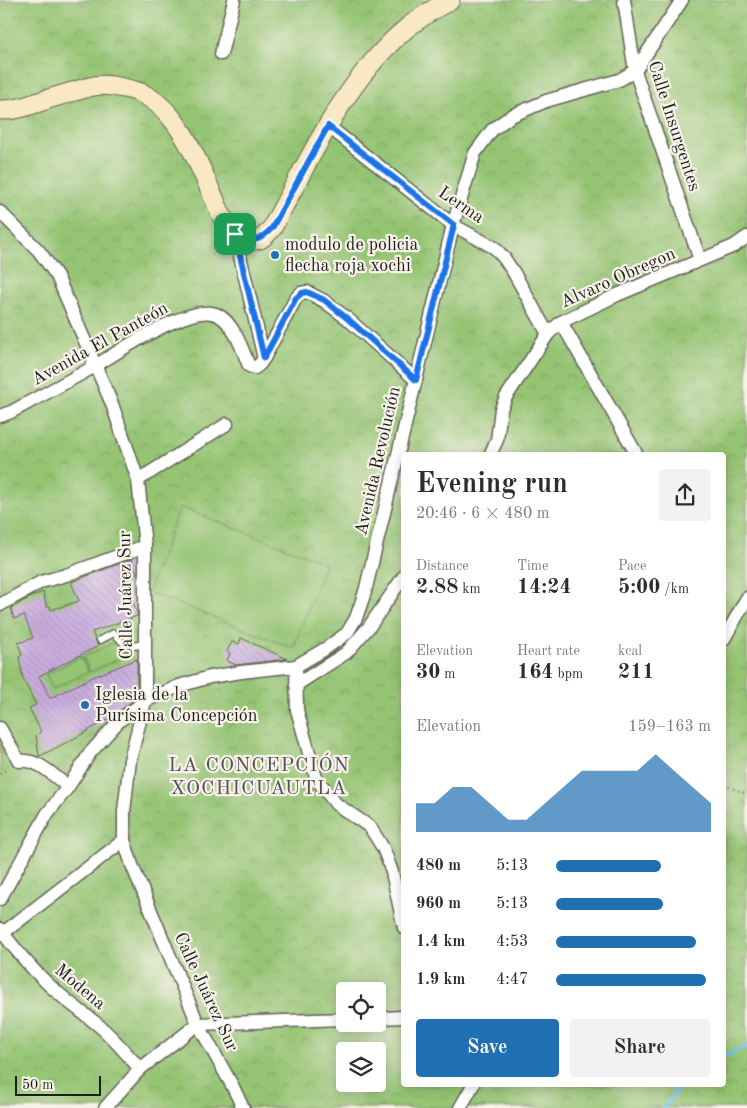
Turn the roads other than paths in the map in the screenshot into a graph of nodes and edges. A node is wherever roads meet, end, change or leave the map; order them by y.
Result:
1 (234, 0) edge
2 (450, 0) edge
3 (624, 0) edge
4 (682, 0) edge
5 (221, 54) dead end
6 (635, 71) junction
7 (0, 110) edge
8 (328, 126) junction
9 (0, 212) edge
10 (454, 225) junction
11 (235, 234) junction
12 (747, 237) edge
13 (700, 260) junction
14 (561, 322) junction
15 (548, 334) junction
16 (264, 358) junction
17 (95, 366) junction
18 (416, 380) junction
19 (0, 416) edge
20 (227, 424) dead end
21 (491, 452) edge
22 (635, 452) edge
23 (138, 480) junction
24 (145, 546) junction
25 (401, 580) edge
26 (747, 598) edge
27 (0, 605) edge
28 (726, 634) edge
29 (100, 640) dead end
30 (145, 644) junction
31 (296, 666) junction
32 (296, 686) junction
33 (145, 701) junction
34 (0, 728) edge
35 (68, 787) junction
36 (124, 840) junction
37 (0, 899) edge
38 (401, 916) edge
39 (2, 931) edge
40 (401, 1017) edge
41 (386, 1018) edge
42 (336, 1019) edge
43 (198, 1024) junction
44 (140, 1068) junction
45 (472, 1087) edge
46 (105, 1108) edge
47 (243, 1108) edge
48 (460, 1108) edge

1 - 5 street
2 - 8 main road
3 - 6 street, Calle Insurgentes
4 - 6 street
6 - 10 street, Avenida Revolución
6 - 13 street, Calle Insurgentes
7 - 11 main road
8 - 10 street, Lerma
8 - 11 main road
9 - 17 street, Calle Juárez Sur
10 - 15 street, Lerma
10 - 18 street, Avenida Revolución
11 - 16 street
12 - 13 street, Alvaro Obregon
13 - 14 street, Alvaro Obregon
14 - 15 street, Alvaro Obregon
14 - 22 street
15 - 21 street, Alvaro Obregon
16 - 17 street, Avenida El Panteón
16 - 18 street
17 - 19 street, Avenida El Panteón
17 - 23 street, Calle Juárez Sur
18 - 31 street, Avenida Revolución
20 - 23 street
23 - 24 street, Calle Juárez Sur
24 - 27 street
24 - 30 street, Calle Juárez Sur
25 - 32 street
26 - 28 street
29 - 30 lane
30 - 33 street, Calle Juárez Sur
31 - 32 street
31 - 33 street
32 - 38 street
33 - 35 street
33 - 36 street, Calle Juárez Sur
34 - 35 street
35 - 37 street
36 - 39 street
36 - 43 street, Calle Juárez Sur
39 - 44 street, Modena
40 - 41 street
42 - 43 street
43 - 44 street
43 - 47 street, Calle Juárez Sur
44 - 46 street
45 - 48 street

